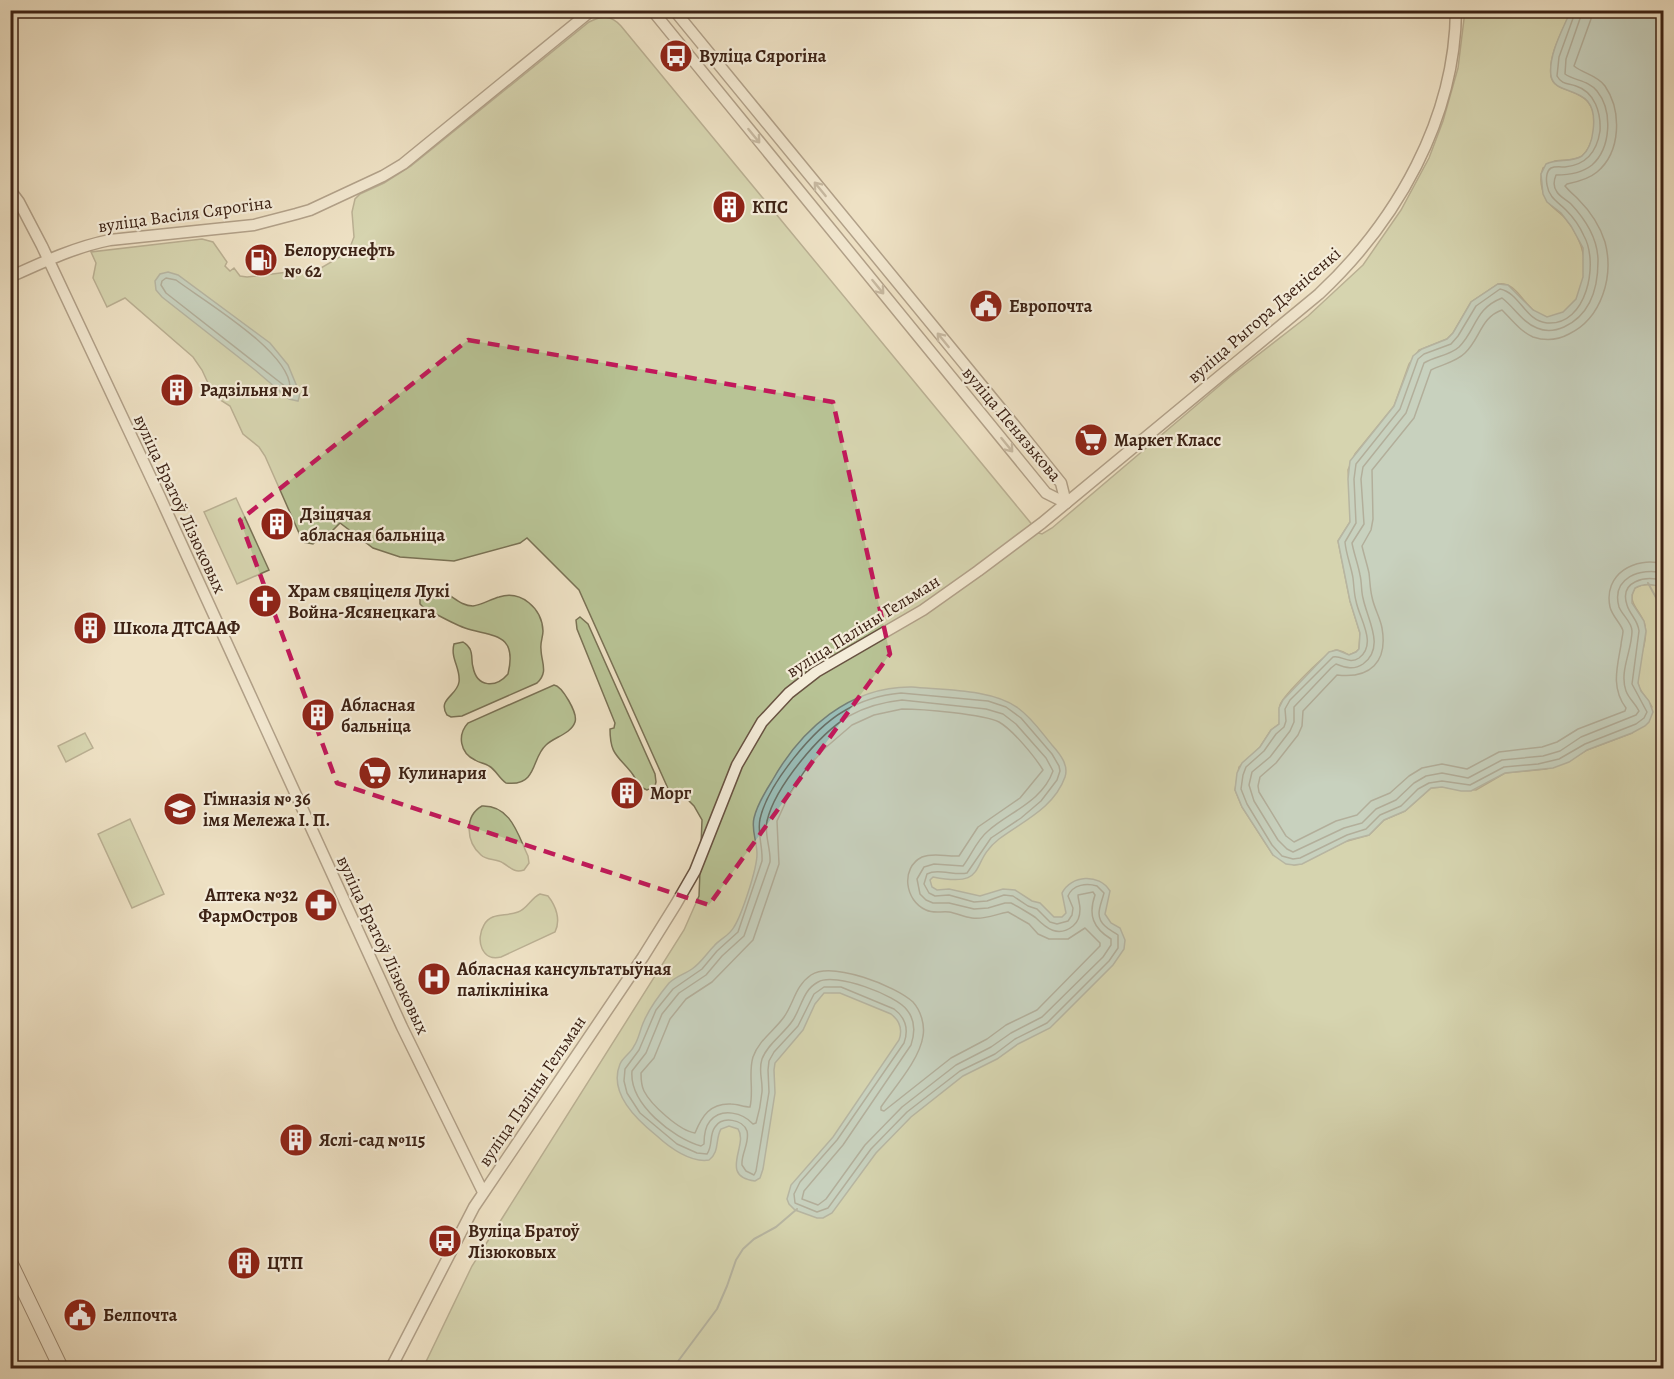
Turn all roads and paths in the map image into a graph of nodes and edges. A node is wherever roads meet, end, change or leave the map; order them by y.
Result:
1 (592, 10) edge
2 (652, 10) edge
3 (674, 10) edge
4 (1455, 10) edge
5 (10, 190) edge
6 (49, 261) junction
7 (10, 277) edge
8 (1066, 503) junction
9 (483, 1192) junction
10 (10, 1262) edge
11 (61, 1368) edge
12 (391, 1368) edge

1 - 6 street, вуліца Васіля Сярогіна
2 -> 8 street, вуліца Пенязькова
8 -> 3 street, вуліца Пенязькова
4 - 8 street, вуліца Рыгора Дзенісенкі
5 - 6 street, вуліца Братоў Лізюковых
6 - 7 street, вуліца Васіля Сярогіна
6 - 9 street, вуліца Братоў Лізюковых
8 - 9 street, вуліца Паліны Гельман
9 - 12 street, вуліца Паліны Гельман
10 - 11 main road

